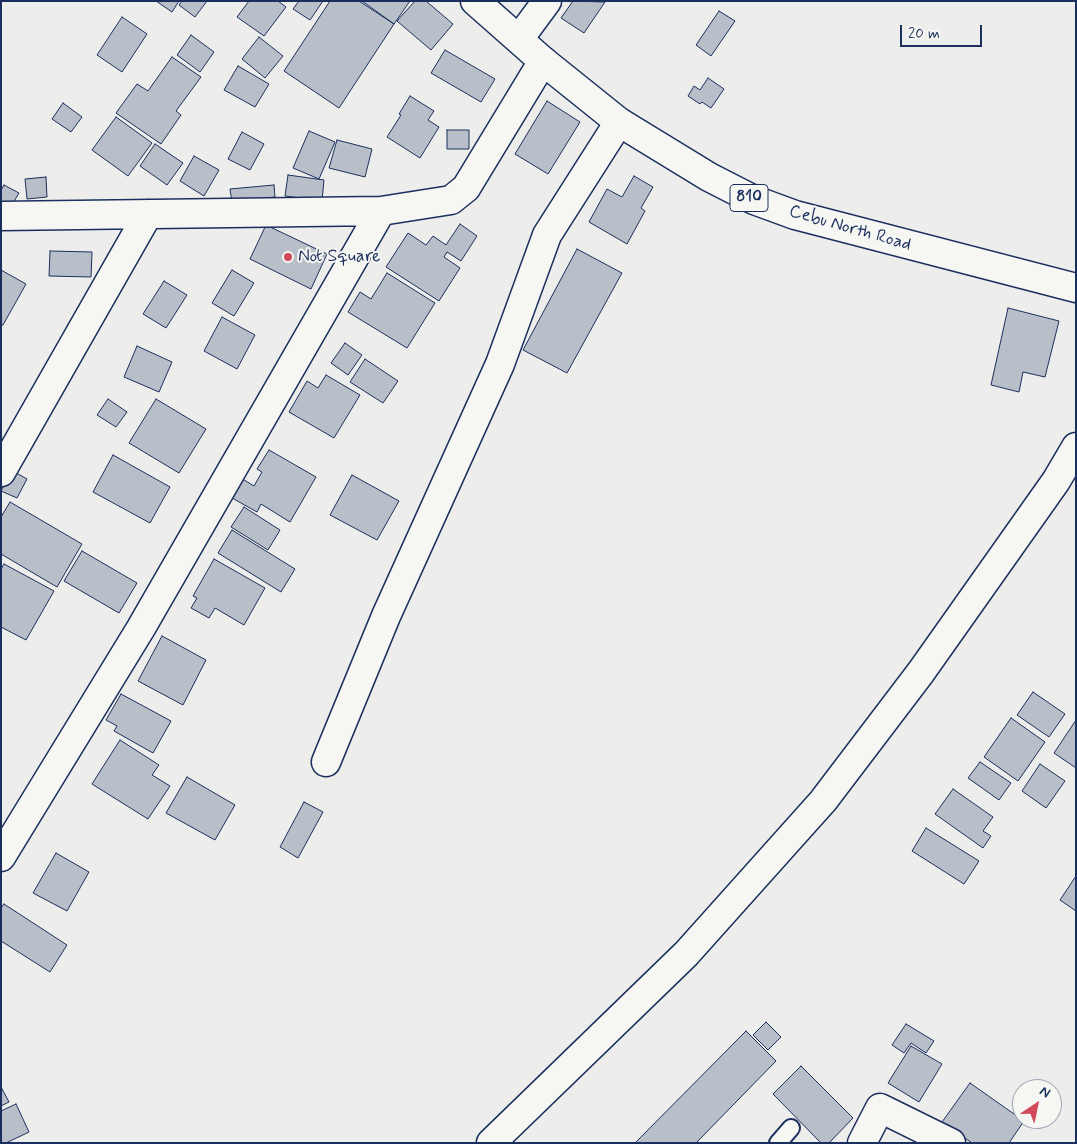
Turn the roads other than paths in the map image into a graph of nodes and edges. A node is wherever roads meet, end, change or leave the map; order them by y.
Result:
1 (475, 1) edge
2 (548, 1) edge
3 (519, 39) junction
4 (543, 61) junction
5 (619, 122) junction
6 (381, 211) junction
7 (148, 214) junction
8 (1, 216) edge
9 (1076, 288) edge
10 (1076, 447) edge
11 (1, 472) edge
12 (326, 762) dead end
13 (1, 857) edge
14 (791, 1128) dead end
15 (491, 1143) edge
16 (778, 1143) edge
17 (862, 1143) edge
18 (951, 1143) edge

1 - 3 main road, Cebu North Road / 810
2 - 3 main road
3 - 4 main road, Cebu North Road / 810
4 - 5 main road, Cebu North Road / 810
4 - 6 main road
5 - 9 main road, Cebu North Road / 810
5 - 12 main road
6 - 7 main road
6 - 13 main road
7 - 8 main road
7 - 11 main road
10 - 15 main road
14 - 16 lane
17 - 18 main road

